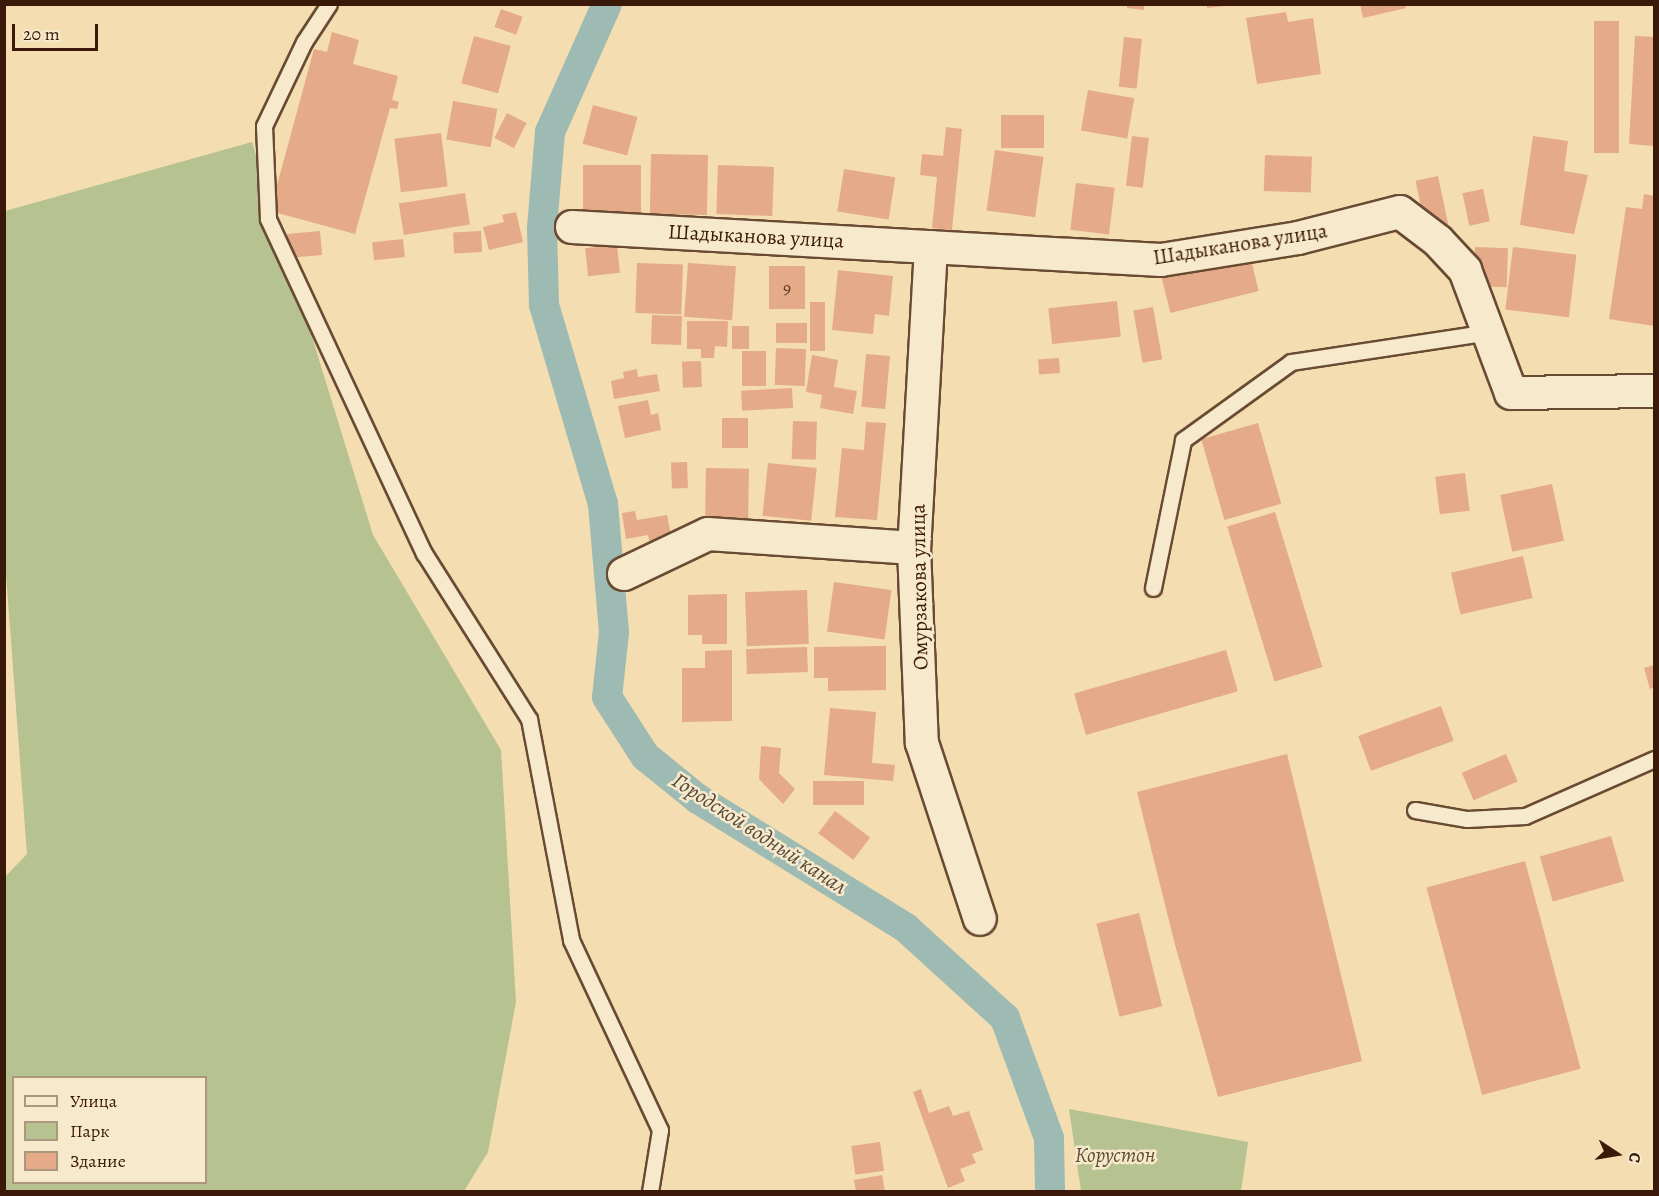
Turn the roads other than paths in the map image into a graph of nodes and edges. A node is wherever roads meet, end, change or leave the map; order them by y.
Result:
1 (329, 4) edge
2 (572, 226) dead end
3 (931, 247) junction
4 (1489, 332) junction
5 (1654, 391) edge
6 (914, 548) junction
7 (624, 574) dead end
8 (1153, 588) dead end
9 (1654, 759) edge
10 (1415, 810) dead end
11 (980, 919) dead end
12 (650, 1191) edge

1 - 12 lane
2 - 3 street, Шадыканова улица
3 - 4 street, Шадыканова улица
3 - 6 street, Омурзакова улица
4 - 5 street, Шадыканова улица
4 - 8 lane
6 - 7 street
6 - 11 street, Омурзакова улица
9 - 10 lane

